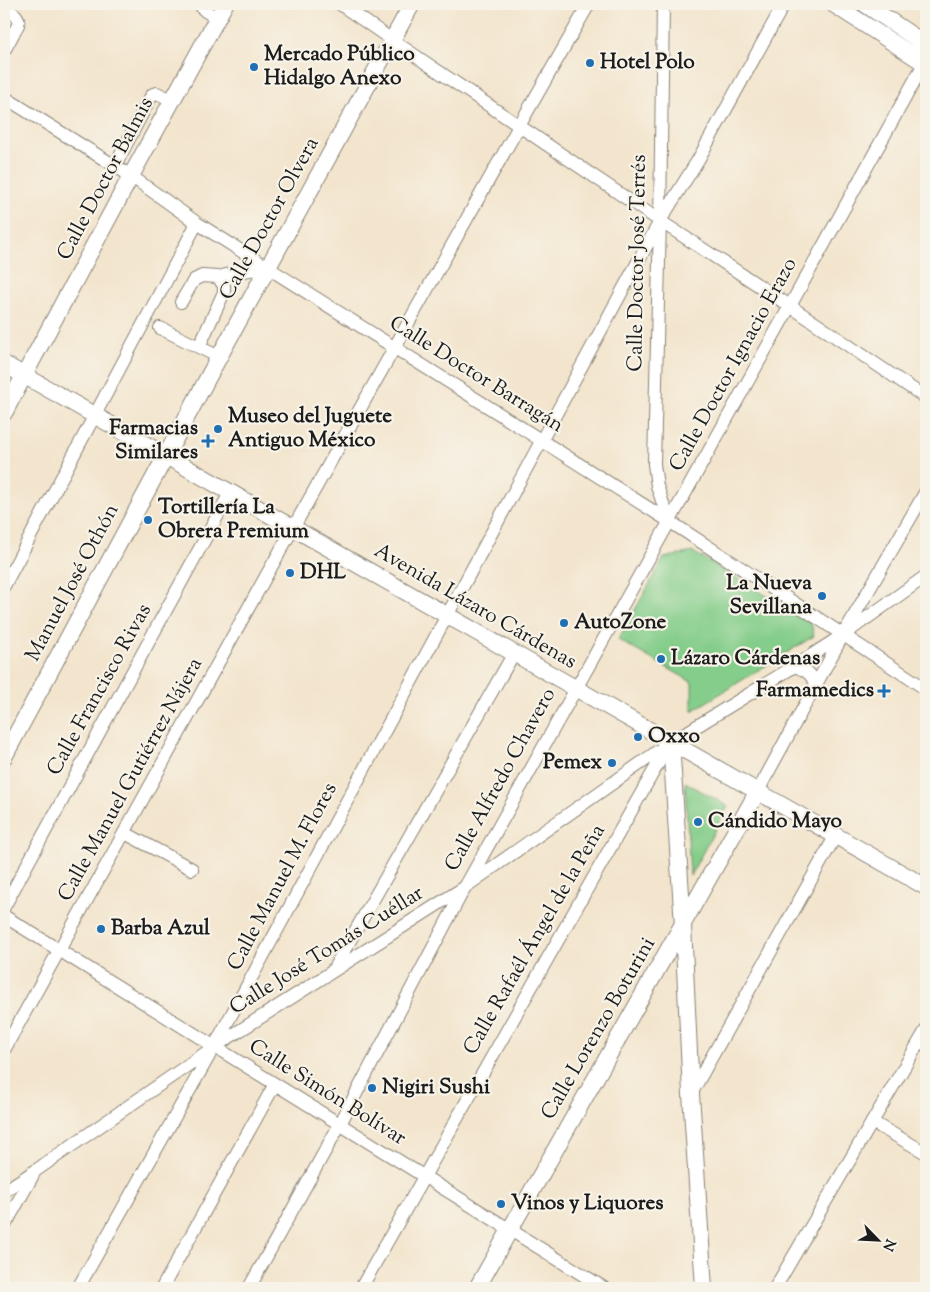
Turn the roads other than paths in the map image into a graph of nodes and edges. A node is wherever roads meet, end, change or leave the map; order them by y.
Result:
1 (200, 4) edge
2 (340, 4) edge
3 (412, 4) edge
4 (589, 4) edge
5 (663, 4) edge
6 (784, 4) edge
7 (833, 4) edge
8 (865, 4) edge
9 (4, 8) edge
10 (221, 11) edge
11 (392, 40) junction
12 (926, 45) edge
13 (4, 51) edge
14 (926, 62) edge
15 (4, 97) edge
16 (172, 100) junction
17 (519, 126) junction
18 (115, 166) junction
19 (131, 176) junction
20 (660, 221) junction
21 (198, 223) junction
22 (268, 267) junction
23 (218, 277) junction
24 (181, 302) dead end
25 (790, 306) junction
26 (160, 328) dead end
27 (199, 347) junction
28 (395, 348) junction
29 (219, 357) junction
30 (4, 364) edge
31 (25, 375) junction
32 (926, 398) edge
33 (4, 413) edge
34 (95, 415) junction
35 (541, 440) junction
36 (166, 456) junction
37 (926, 491) edge
38 (230, 493) junction
39 (669, 521) junction
40 (294, 528) junction
41 (926, 576) edge
42 (4, 586) edge
43 (447, 615) junction
44 (844, 635) junction
45 (514, 653) junction
46 (795, 666) junction
47 (816, 687) junction
48 (575, 688) junction
49 (926, 689) edge
50 (671, 742) junction
51 (4, 757) edge
52 (758, 791) junction
53 (124, 833) junction
54 (836, 836) junction
55 (192, 868) dead end
56 (465, 887) junction
57 (926, 887) edge
58 (4, 907) edge
59 (4, 916) edge
60 (683, 925) junction
61 (60, 950) junction
62 (332, 972) junction
63 (926, 1030) edge
64 (214, 1046) junction
65 (4, 1050) edge
66 (275, 1084) junction
67 (691, 1094) junction
68 (872, 1122) junction
69 (340, 1124) junction
70 (926, 1153) edge
71 (35, 1171) junction
72 (424, 1176) junction
73 (4, 1191) edge
74 (4, 1227) edge
75 (510, 1229) junction
76 (78, 1288) edge
77 (162, 1288) edge
78 (248, 1288) edge
79 (361, 1288) edge
80 (477, 1288) edge
81 (604, 1288) edge
82 (704, 1288) edge
83 (774, 1288) edge

1 - 10 street
2 - 11 street
3 - 11 main road, Calle Doctor Olvera
4 - 17 street, Calle Manuel Gutiérrez Nájera
5 - 20 street, Calle Doctor José Terrés
6 - 20 street, Calle Manuel M. Flores
7 - 14 main road
8 - 12 main road
9 - 13 street
10 - 16 main road, Calle Doctor Balmis
11 - 17 street
11 - 22 main road, Calle Doctor Olvera
14 - 25 street, Calle Doctor Ignacio Erazo
15 - 18 street, Calle Doctor Barragán
16 - 18 street
16 - 19 main road, Calle Doctor Balmis
17 - 20 street
17 - 28 street, Calle Manuel Gutiérrez Nájera
18 - 19 street, Calle Doctor Barragán
19 - 21 street, Calle Doctor Barragán
19 - 31 main road, Calle Doctor Balmis
20 - 25 street
20 - 35 street, Calle Manuel M. Flores
20 - 39 street, Calle Doctor José Terrés
21 - 22 street, Calle Doctor Barragán
21 - 34 street
22 - 23 street
22 - 28 street, Calle Doctor Barragán
22 - 29 main road, Calle Doctor Olvera
23 - 24 street
23 - 27 street
25 - 32 street
25 - 39 street, Calle Doctor Ignacio Erazo
26 - 27 street
27 - 29 street
28 - 35 street, Calle Doctor Barragán
28 - 40 street, Calle Manuel Gutiérrez Nájera
29 - 36 main road, Calle Doctor Olvera
30 - 31 main road, Avenida Lázaro Cárdenas
31 - 33 main road, Calle Doctor Balmis
31 - 34 main road, Avenida Lázaro Cárdenas
34 - 36 main road, Avenida Lázaro Cárdenas
34 - 42 street
35 - 39 street, Calle Doctor Barragán
35 - 43 street, Calle Manuel M. Flores
36 - 38 main road, Avenida Lázaro Cárdenas
36 - 51 main road, Manuel José Othón
37 - 44 street
38 - 40 main road, Avenida Lázaro Cárdenas
38 - 58 street, Calle Francisco Rivas
39 - 44 street, Calle Doctor Barragán
39 - 48 street, Calle Doctor Ignacio Erazo
40 - 43 main road, Avenida Lázaro Cárdenas
40 - 53 street, Calle Manuel Gutiérrez Nájera
41 - 44 street, Calle José Tomás Cuéllar
43 - 45 main road, Avenida Lázaro Cárdenas
43 - 64 street, Calle Manuel M. Flores
44 - 46 street, Calle José Tomás Cuéllar
44 - 47 street
44 - 49 street, Calle Doctor Barragán
45 - 48 main road, Avenida Lázaro Cárdenas
45 - 62 street
46 - 47 street
46 - 50 street, Calle José Tomás Cuéllar
47 - 52 street
48 - 50 main road, Avenida Lázaro Cárdenas
48 - 56 street, Calle Alfredo Chavero
50 - 52 main road, Avenida Lázaro Cárdenas
50 - 56 street, Calle José Tomás Cuéllar
50 - 60 main road
50 - 72 street, Calle Rafaél Ángel de la Peña
52 - 54 main road, Avenida Lázaro Cárdenas
52 - 60 main road, Calle Lorenzo Boturini
53 - 55 street
53 - 61 street, Calle Manuel Gutiérrez Nájera
54 - 57 main road, Avenida Lázaro Cárdenas
54 - 67 street
56 - 62 street, Calle José Tomás Cuéllar
56 - 69 street, Calle Alfredo Chavero
59 - 61 street, Calle Simón Bolívar
60 - 67 main road
60 - 75 main road, Calle Lorenzo Boturini
61 - 64 street, Calle Simón Bolívar
61 - 65 street, Calle Manuel Gutiérrez Nájera
62 - 64 street, Calle José Tomás Cuéllar
63 - 68 street
64 - 66 street, Calle Simón Bolívar
64 - 71 street, Calle José Tomás Cuéllar
64 - 76 street, Calle Manuel M. Flores
66 - 69 street, Calle Simón Bolívar
66 - 77 street
67 - 82 main road
68 - 70 street
68 - 83 street
69 - 72 street, Calle Simón Bolívar
69 - 78 street, Calle Alfredo Chavero
71 - 73 street, Calle José Tomás Cuéllar
71 - 74 street
72 - 75 street, Calle Simón Bolívar
72 - 79 street, Calle Rafaél Ángel de la Peña
75 - 80 main road, Calle Lorenzo Boturini
75 - 81 street, Calle Simón Bolívar

